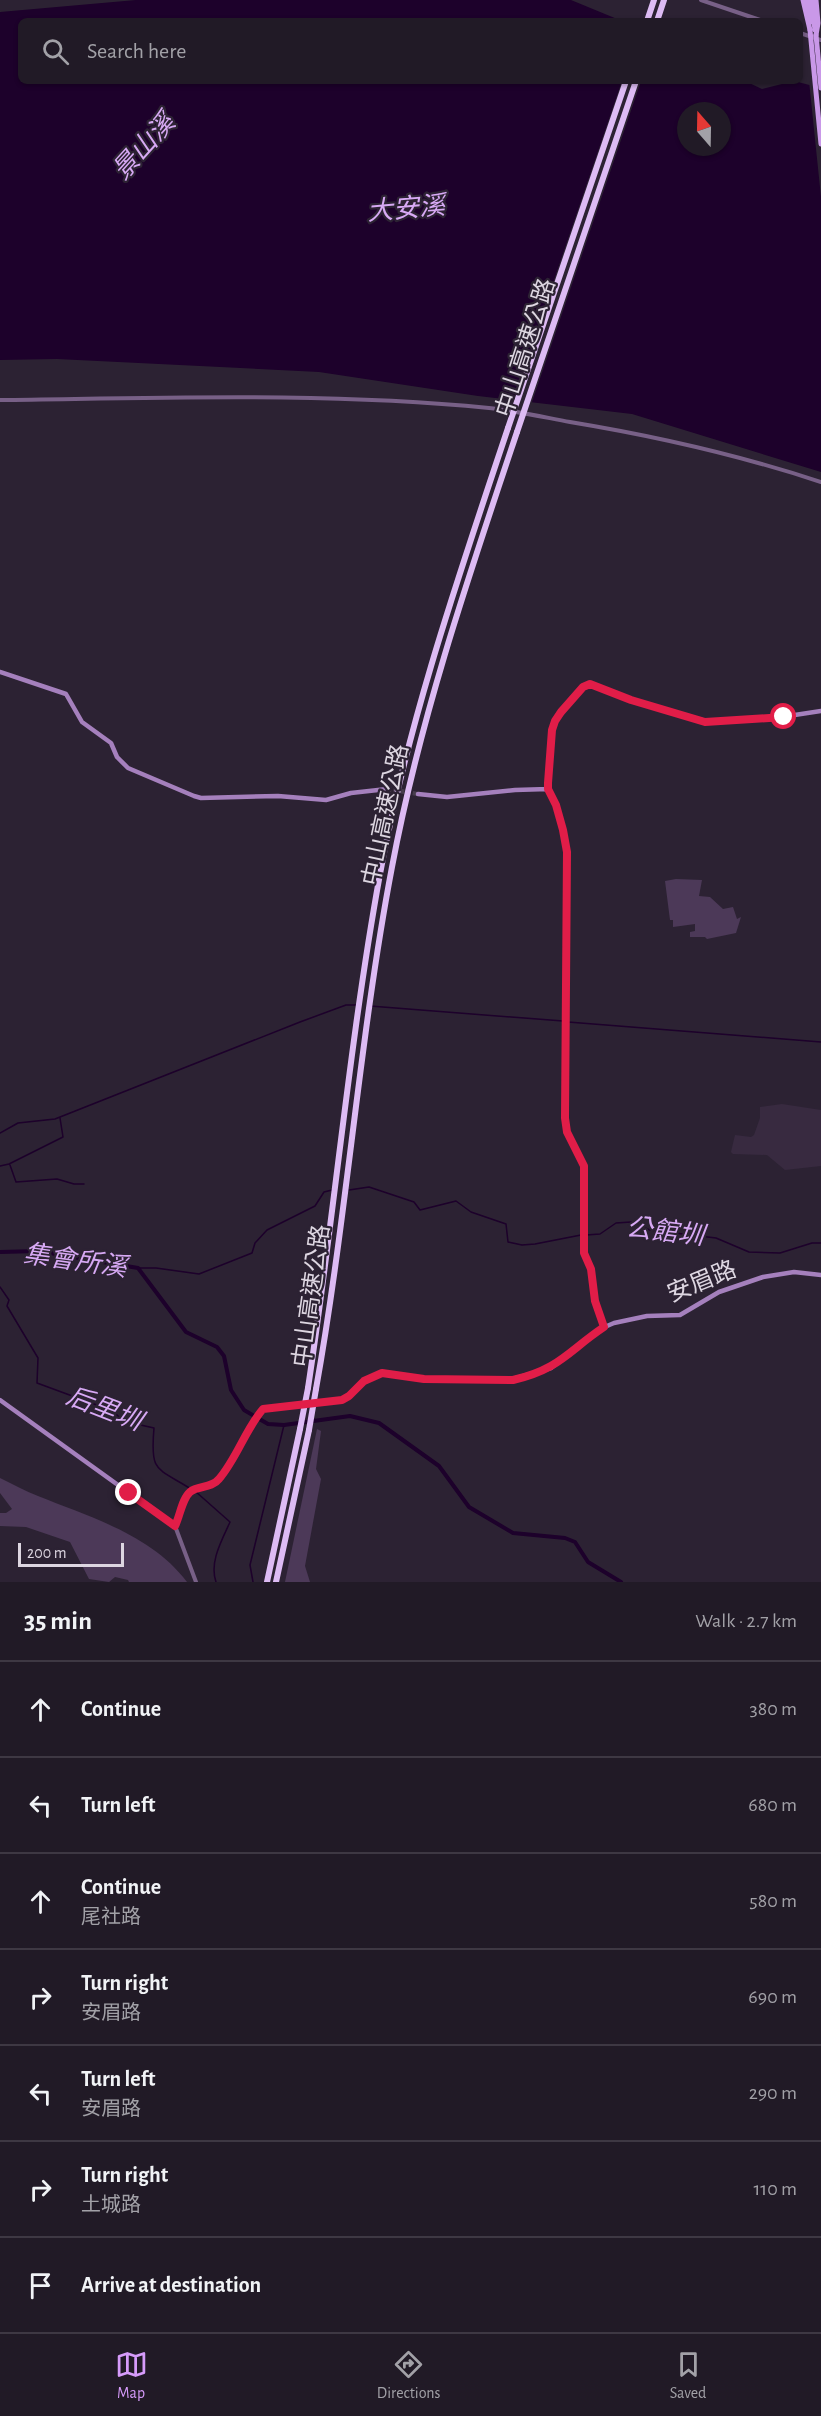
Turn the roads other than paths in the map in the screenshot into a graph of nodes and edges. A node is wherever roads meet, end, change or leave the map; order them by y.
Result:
1 (654, 0) edge
2 (664, 0) edge
3 (701, 0) edge
4 (803, 0) edge
5 (812, 0) edge
6 (648, 18) edge
7 (658, 18) edge
8 (754, 18) edge
9 (810, 30) junction
10 (803, 34) edge
11 (821, 40) edge
12 (625, 84) edge
13 (635, 84) edge
14 (821, 88) edge
15 (821, 144) edge
16 (0, 400) edge
17 (821, 482) edge
18 (0, 672) edge
19 (821, 711) edge
20 (387, 789) tunnel mouth
21 (548, 789) junction
22 (418, 794) tunnel mouth
23 (821, 1275) edge
24 (604, 1327) junction
25 (0, 1400) edge
26 (175, 1526) junction
27 (196, 1582) edge
28 (267, 1582) edge
29 (277, 1582) edge

1 - 6 highway
2 - 7 highway
3 - 8 street
4 - 9 main road
5 - 9 main road
5 - 14 main road, bridge
9 - 15 main road, bridge
10 - 11 street
12 - 28 highway, 中山高速公路, bridge
13 - 29 highway, 中山高速公路, bridge
16 - 17 street
18 - 20 street
19 - 21 street
21 - 22 street
21 - 24 street
23 - 24 street, 安眉路
24 - 26 street, 安眉路
25 - 26 street
26 - 27 street

